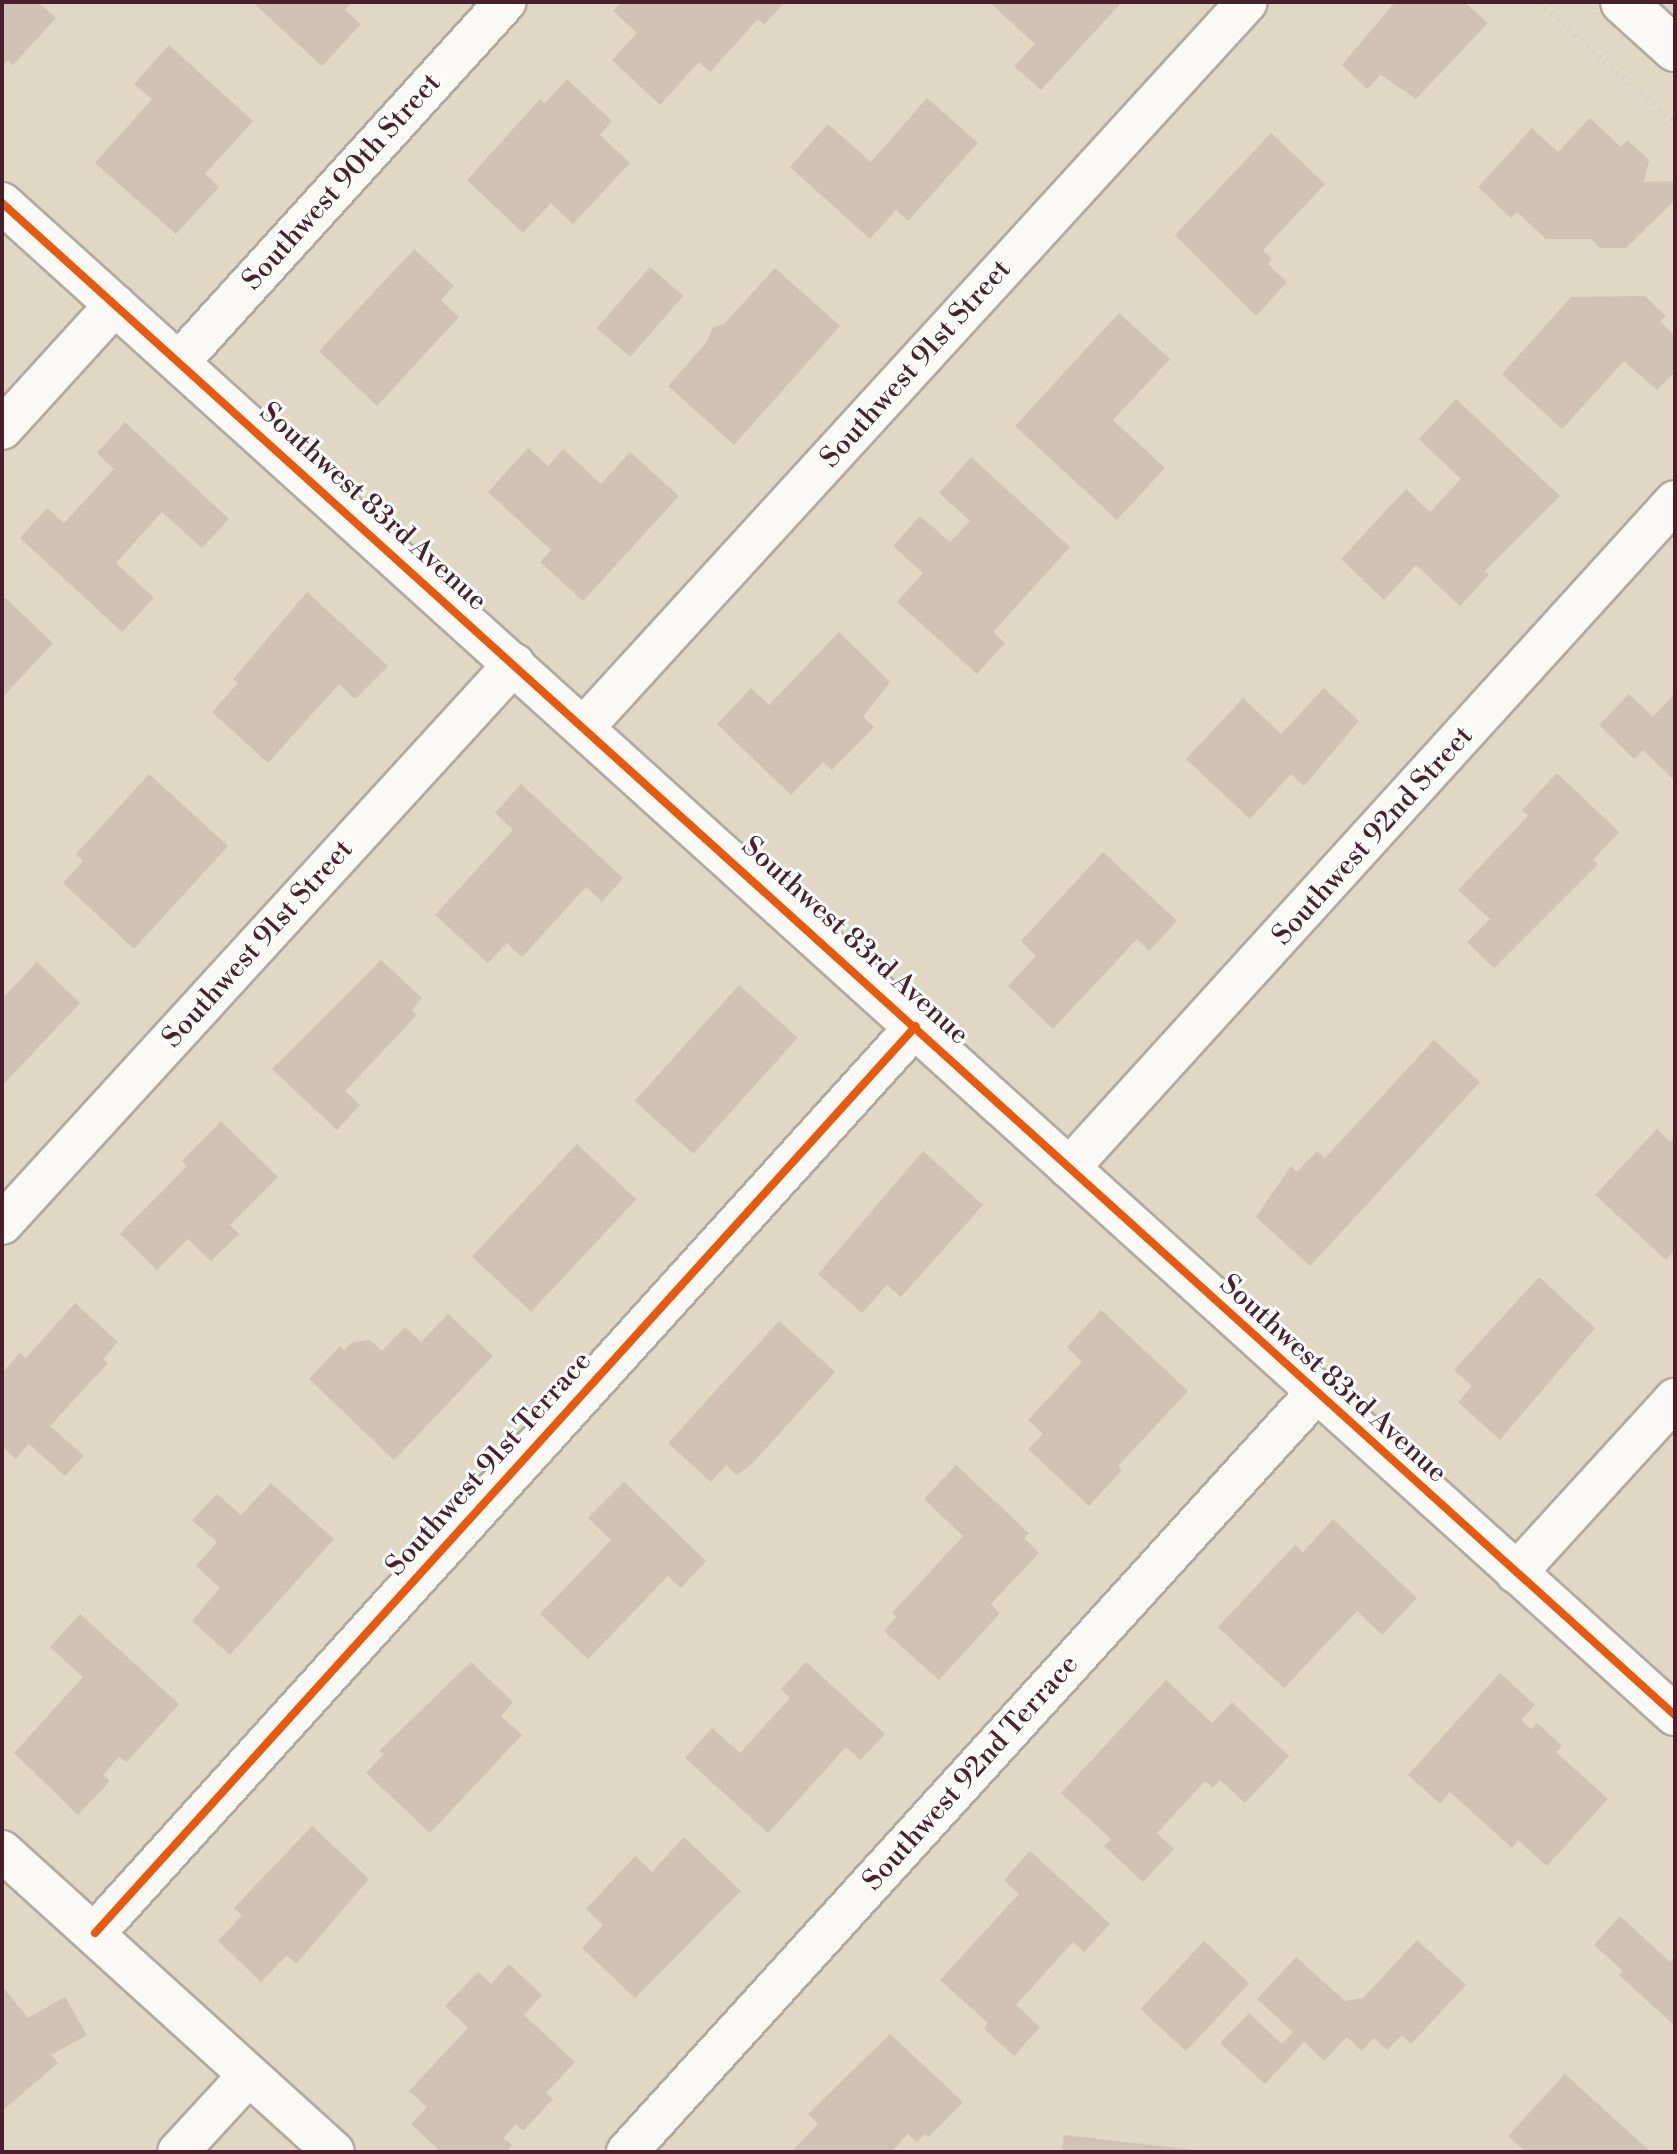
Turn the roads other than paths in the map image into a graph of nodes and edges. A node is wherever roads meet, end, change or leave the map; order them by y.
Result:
1 (505, 2) edge
2 (1247, 2) edge
3 (1623, 2) edge
4 (1675, 49) edge
5 (2, 203) edge
6 (115, 305) junction
7 (179, 362) junction
8 (2, 429) edge
9 (1675, 501) edge
10 (514, 664) junction
11 (584, 727) junction
12 (916, 1026) junction
13 (1069, 1168) junction
14 (2, 1224) edge
15 (1315, 1394) junction
16 (1675, 1399) edge
17 (1516, 1573) junction
18 (1675, 1715) edge
19 (2, 1851) edge
20 (95, 1933) junction
21 (248, 2076) junction
22 (178, 2152) edge
23 (334, 2152) edge
24 (627, 2152) edge

1 - 7 street, Southwest 90th Street
2 - 11 street, Southwest 91st Street
3 - 4 street
5 - 6 street, Southwest 83rd Avenue
6 - 7 street, Southwest 83rd Avenue
6 - 8 street
7 - 10 street, Southwest 83rd Avenue
9 - 13 street, Southwest 92nd Street
10 - 11 street, Southwest 83rd Avenue
10 - 14 street, Southwest 91st Street
11 - 12 street, Southwest 83rd Avenue
12 - 13 street, Southwest 83rd Avenue
12 - 20 street, Southwest 91st Terrace
13 - 15 street, Southwest 83rd Avenue
15 - 17 street, Southwest 83rd Avenue
15 - 24 street, Southwest 92nd Terrace
16 - 17 street
17 - 18 street, Southwest 83rd Avenue
19 - 20 street
20 - 21 street
21 - 22 street
21 - 23 street

